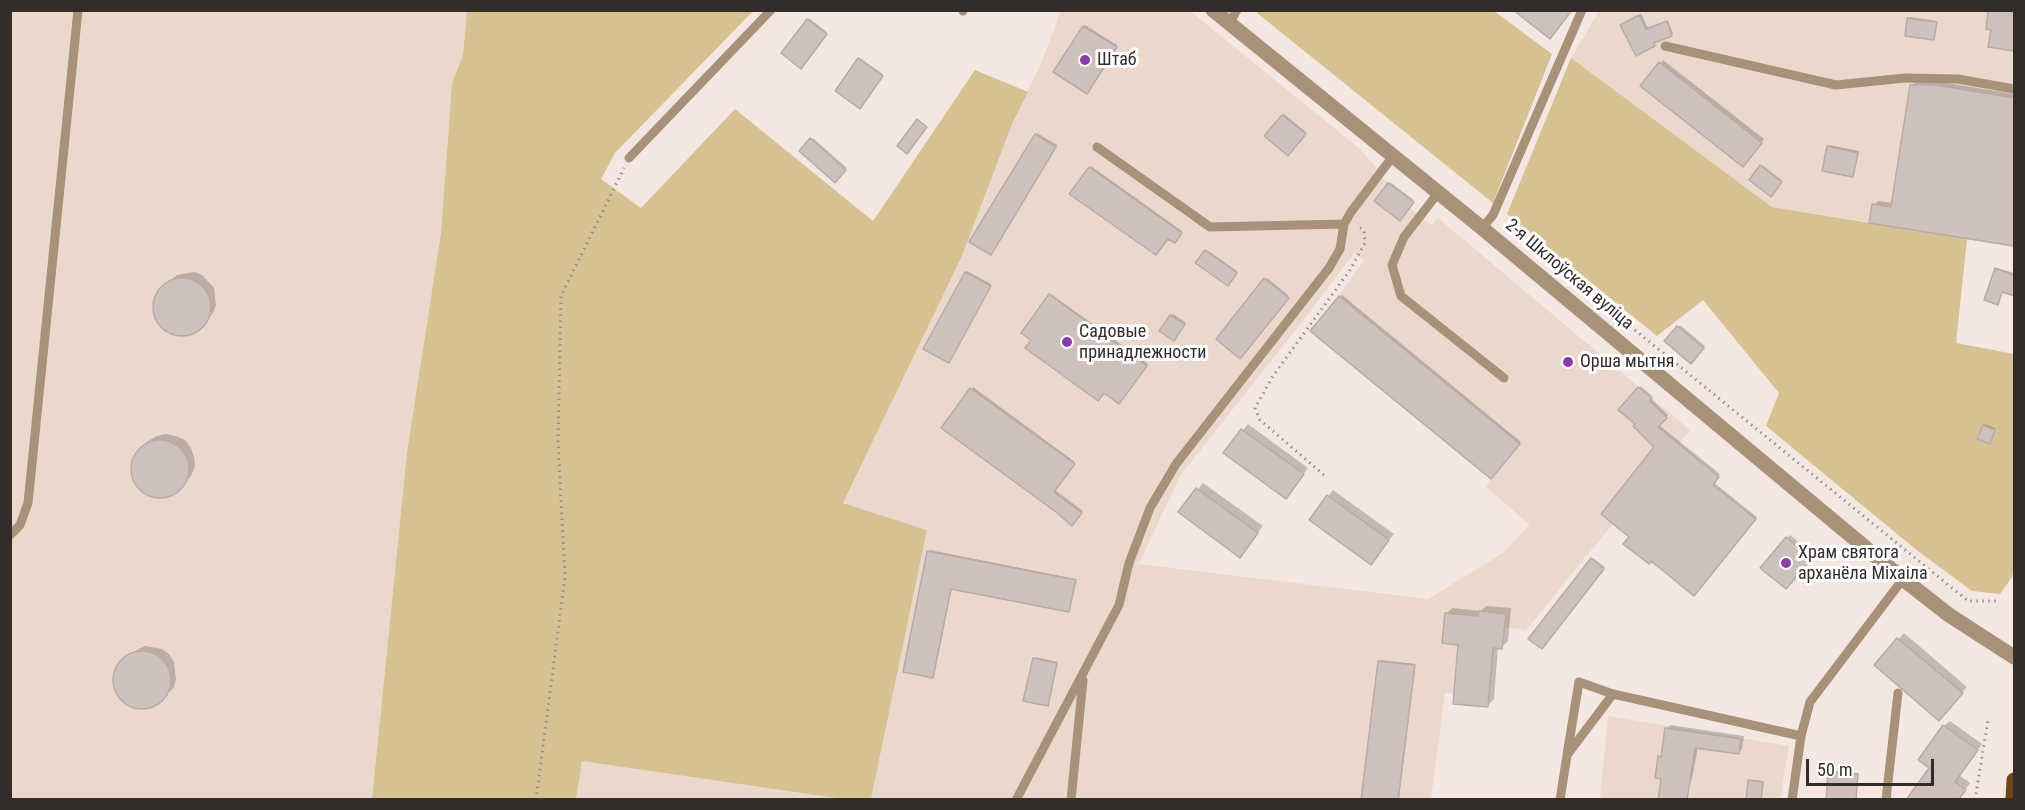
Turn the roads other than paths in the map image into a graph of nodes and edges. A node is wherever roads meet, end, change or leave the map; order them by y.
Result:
1 (78, 10) edge
2 (771, 10) edge
3 (1213, 10) edge
4 (1582, 10) edge
5 (1233, 17) edge
6 (1665, 46) dead end
7 (2014, 89) edge
8 (1097, 147) dead end
9 (1393, 156) junction
10 (629, 158) road end
11 (1438, 193) junction
12 (1344, 224) junction
13 (1482, 228) junction
14 (1504, 378) dead end
15 (10, 536) edge
16 (1904, 579) junction
17 (2014, 657) edge
18 (1084, 675) junction
19 (1898, 693) dead end
20 (1613, 694) junction
21 (1801, 736) junction
22 (1567, 755) junction
23 (2014, 780) edge
24 (1016, 800) edge
25 (1071, 800) edge
26 (1560, 800) edge
27 (1792, 800) edge
28 (1886, 800) edge
29 (2013, 800) edge

1 - 15 lane
2 - 10 lane
3 - 5 street, 2-я Шклоўская вуліца
4 - 13 lane
5 - 9 street, 2-я Шклоўская вуліца
6 - 7 lane
8 - 12 lane
9 - 11 street, 2-я Шклоўская вуліца
9 - 12 lane
11 - 13 street, 2-я Шклоўская вуліца
11 - 14 lane
12 - 18 lane
13 - 16 street, 2-я Шклоўская вуліца
16 - 17 street, 2-я Шклоўская вуліца
16 - 21 lane
18 - 24 lane
18 - 25 lane
19 - 28 lane
20 - 21 lane
20 - 22 lane
20 - 22 lane
21 - 27 lane
22 - 26 lane
23 - 29 main road

